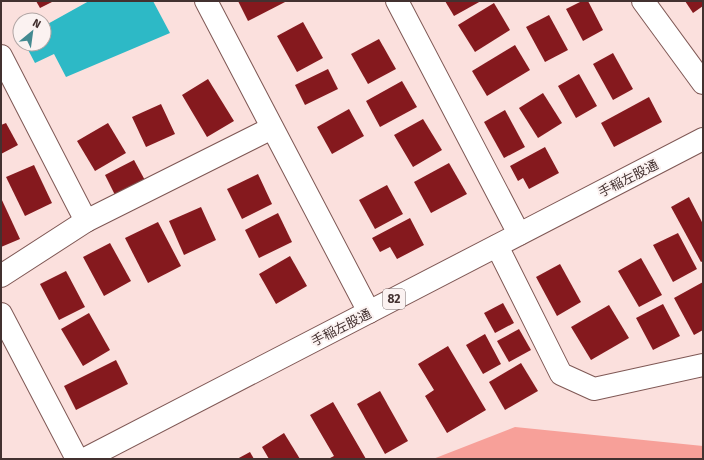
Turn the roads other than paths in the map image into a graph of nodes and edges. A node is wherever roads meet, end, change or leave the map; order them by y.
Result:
1 (206, 1) edge
2 (397, 1) edge
3 (643, 1) edge
4 (1, 56) edge
5 (703, 84) edge
6 (272, 128) junction
7 (703, 139) edge
8 (86, 221) junction
9 (519, 234) junction
10 (496, 246) junction
11 (1, 276) edge
12 (369, 312) junction
13 (1, 314) edge
14 (703, 365) edge
15 (77, 459) edge
16 (85, 459) edge

1 - 6 street
2 - 9 street
3 - 5 street
4 - 8 street
6 - 8 street
6 - 12 street
7 - 9 street, 手稲左股通 / 82
8 - 11 street
9 - 10 street, 手稲左股通 / 82
10 - 12 street, 手稲左股通 / 82
10 - 14 street
12 - 16 street, 手稲左股通 / 82
13 - 15 street

